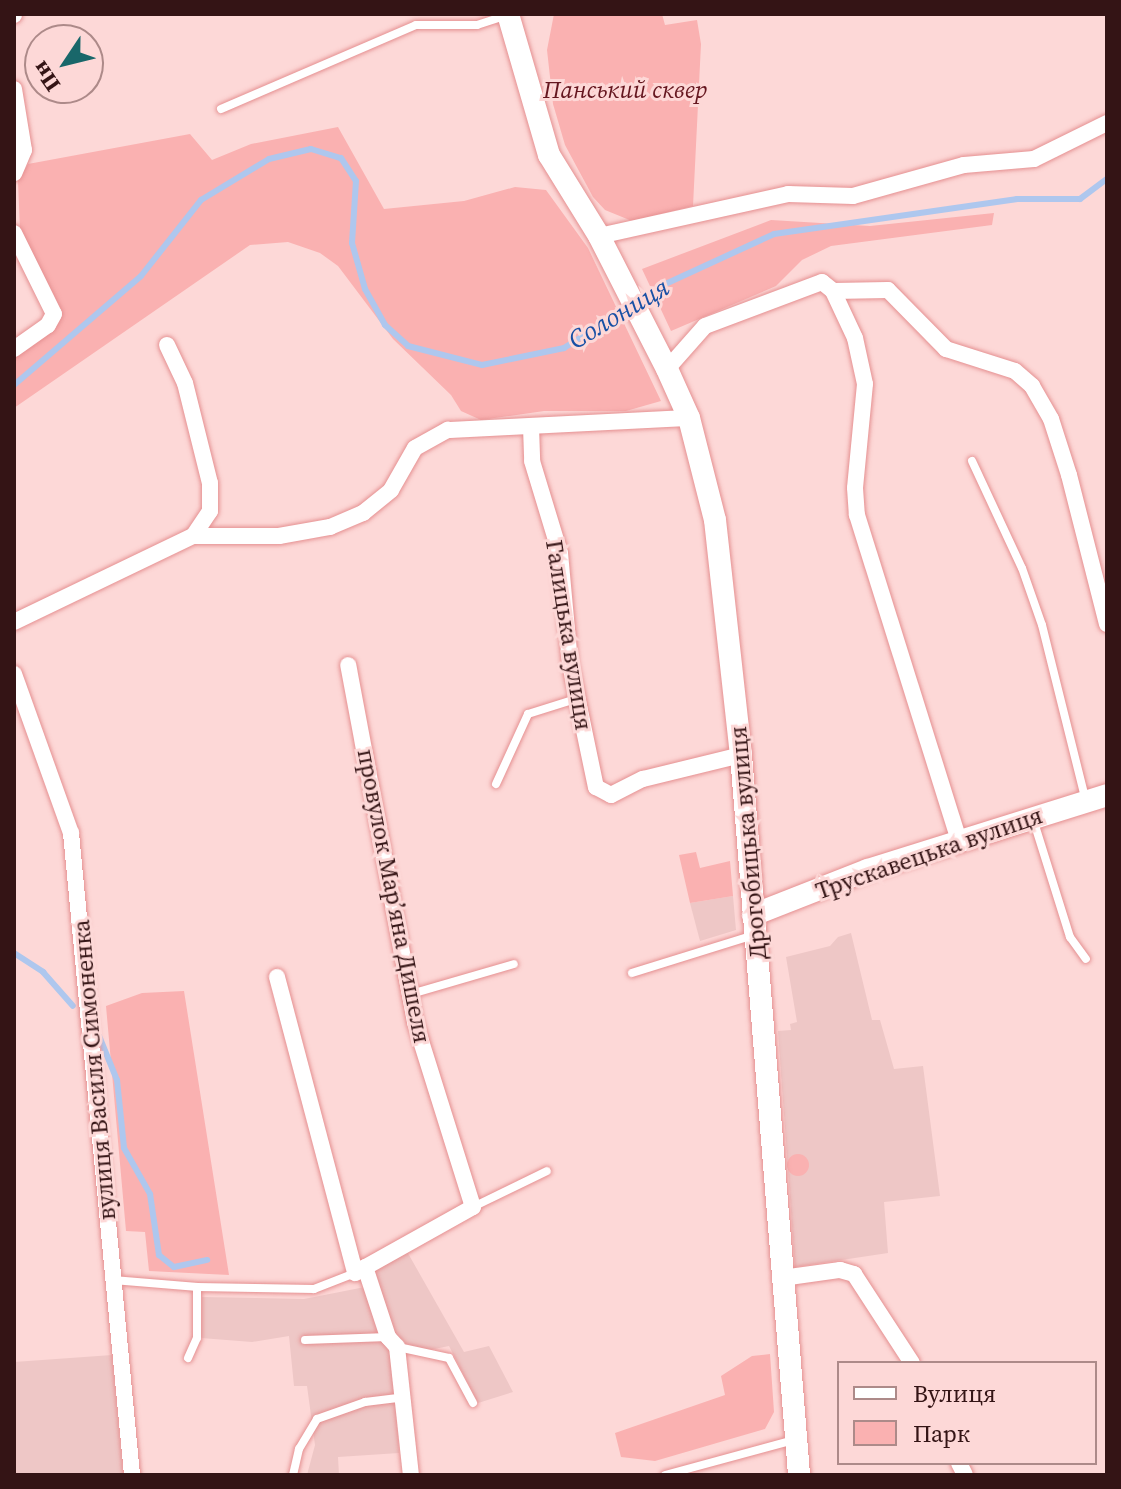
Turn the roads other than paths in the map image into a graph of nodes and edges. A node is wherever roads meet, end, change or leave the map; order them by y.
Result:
1 (509, 14) edge
2 (14, 89) edge
3 (221, 109) dead end
4 (1107, 123) edge
5 (14, 173) edge
6 (14, 233) edge
7 (599, 236) junction
8 (833, 291) junction
9 (167, 345) dead end
10 (14, 349) edge
11 (667, 369) junction
12 (689, 418) junction
13 (531, 427) junction
14 (972, 461) dead end
15 (193, 536) junction
16 (14, 622) edge
17 (1107, 624) edge
18 (348, 665) dead end
19 (14, 674) edge
20 (576, 699) junction
21 (741, 755) junction
22 (496, 784) dead end
23 (1097, 799) edge
24 (1033, 818) junction
25 (959, 841) junction
26 (754, 925) junction
27 (1086, 959) dead end
28 (514, 964) dead end
29 (632, 973) dead end
30 (277, 977) dead end
31 (411, 994) junction
32 (547, 1171) dead end
33 (473, 1207) junction
34 (360, 1270) junction
35 (782, 1278) junction
36 (114, 1280) junction
37 (197, 1287) junction
38 (305, 1340) dead end
39 (393, 1342) junction
40 (188, 1358) dead end
41 (911, 1361) edge
42 (404, 1397) junction
43 (473, 1403) dead end
44 (795, 1440) junction
45 (132, 1475) edge
46 (293, 1475) edge
47 (411, 1475) edge
48 (665, 1475) edge
49 (799, 1475) edge

1 - 3 lane
1 - 7 street, Дрогобицька вулиця
2 - 5 street
4 - 7 street
6 - 10 street
7 - 11 street, Дрогобицька вулиця
8 - 11 street
8 - 17 street
8 - 25 street
9 - 15 street
11 - 12 street, Дрогобицька вулиця
12 - 13 street
12 - 21 street, Дрогобицька вулиця
13 - 15 street
13 - 20 street, Галицька вулиця
14 - 23 lane
15 - 16 street
18 - 31 street, провулок Марʼяна Дишеля
19 - 36 street, вулиця Василя Симоненка
20 - 21 street, Галицька вулиця
20 - 22 lane
21 - 26 street, Дрогобицька вулиця
23 - 24 street, Трускавецька вулиця
24 - 25 street, Трускавецька вулиця
24 - 27 lane
25 - 26 street, Трускавецька вулиця
26 - 29 lane
26 - 35 street, Дрогобицька вулиця
28 - 31 lane
30 - 34 street
31 - 33 street, провулок Марʼяна Дишеля
32 - 33 lane
33 - 34 street
34 - 37 lane
34 - 39 street
35 - 41 street
35 - 44 street, Дрогобицька вулиця
36 - 37 lane
36 - 45 street, вулиця Василя Симоненка
37 - 40 lane
38 - 39 lane
39 - 42 street
39 - 43 lane
42 - 46 lane
42 - 47 street
44 - 48 lane
44 - 49 street, Дрогобицька вулиця

